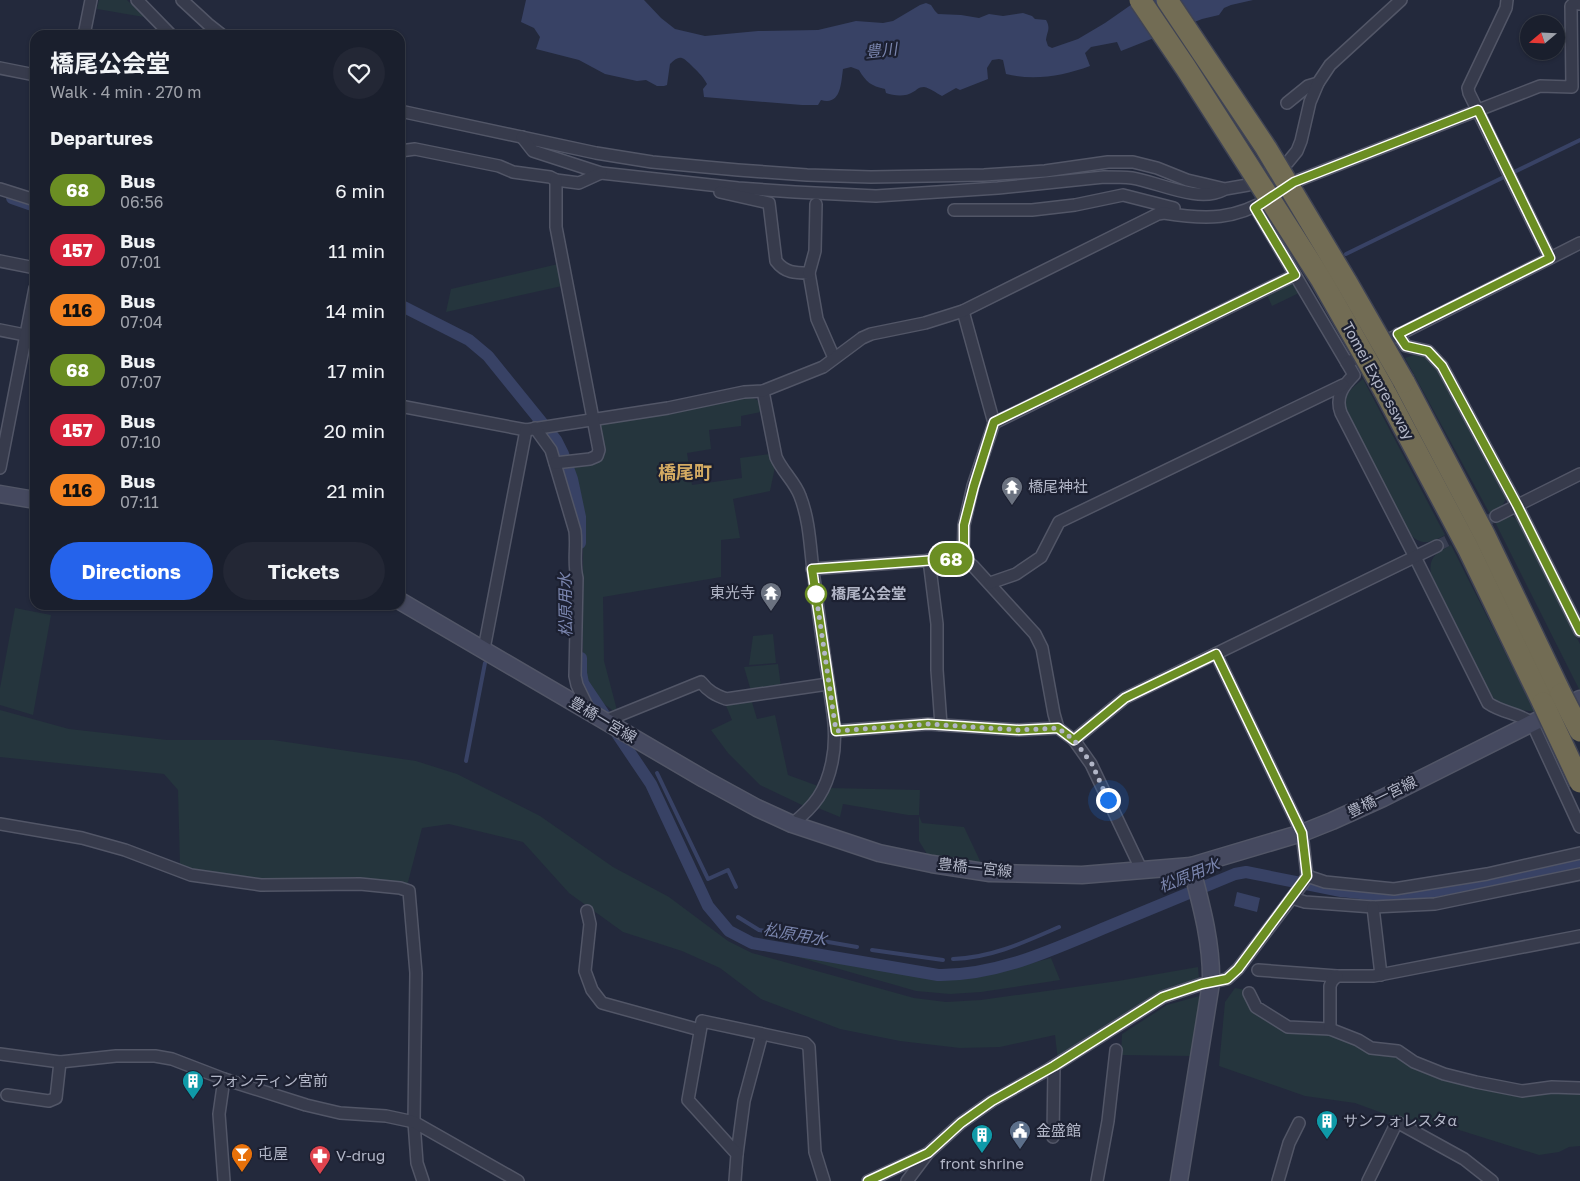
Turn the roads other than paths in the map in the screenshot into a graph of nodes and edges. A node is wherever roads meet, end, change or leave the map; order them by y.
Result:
1 (91, 0) edge
2 (137, 0) edge
3 (182, 0) edge
4 (1140, 0) edge
5 (1167, 0) edge
6 (1401, 0) edge
7 (1507, 0) edge
8 (1580, 4) edge
9 (85, 30) edge
10 (166, 30) edge
11 (216, 30) edge
12 (0, 68) edge
13 (30, 74) edge
14 (1318, 83) junction
15 (1287, 103) dead end
16 (1478, 110) junction
17 (405, 114) edge
18 (522, 137) junction
19 (405, 151) edge
20 (601, 173) junction
21 (556, 180) junction
22 (697, 183) junction
23 (0, 189) edge
24 (1225, 189) junction
25 (30, 198) edge
26 (816, 204) dead end
27 (1174, 208) dead end
28 (1255, 208) junction
29 (954, 210) dead end
30 (1580, 243) edge
31 (1550, 258) junction
32 (0, 261) edge
33 (30, 267) edge
34 (809, 273) junction
35 (1295, 275) junction
36 (963, 311) junction
37 (0, 330) edge
38 (30, 336) edge
39 (30, 340) edge
40 (834, 358) junction
41 (1343, 385) junction
42 (763, 391) junction
43 (405, 407) edge
44 (594, 419) junction
45 (994, 422) junction
46 (530, 429) junction
47 (555, 463) junction
48 (0, 468) edge
49 (1580, 474) edge
50 (0, 494) edge
51 (30, 499) edge
52 (1517, 505) junction
53 (1496, 516) tunnel mouth
54 (1436, 546) tunnel mouth
55 (1415, 557) junction
56 (964, 558) junction
57 (930, 560) junction
58 (812, 569) junction
59 (990, 583) junction
60 (405, 604) edge
61 (1580, 631) edge
62 (484, 649) junction
63 (1216, 654) junction
64 (828, 684) junction
65 (1561, 699) edge
66 (590, 712) junction
67 (605, 721) junction
68 (1580, 723) edge
69 (1532, 724) junction
70 (942, 725) junction
71 (1058, 728) junction
72 (836, 731) junction
73 (1580, 731) edge
74 (1074, 740) junction
75 (1580, 782) edge
76 (0, 824) edge
77 (792, 824) junction
78 (1580, 828) edge
79 (1302, 833) junction
80 (1580, 854) edge
81 (1191, 866) junction
82 (1142, 871) junction
83 (1580, 874) edge
84 (1300, 887) junction
85 (1373, 907) junction
86 (587, 911) dead end
87 (1580, 936) edge
88 (1258, 970) dead end
89 (1381, 975) junction
90 (1337, 976) junction
91 (1211, 983) junction
92 (1249, 993) dead end
93 (1330, 1029) junction
94 (700, 1030) junction
95 (762, 1034) junction
96 (1116, 1050) dead end
97 (0, 1054) edge
98 (60, 1062) junction
99 (1054, 1066) junction
100 (224, 1078) junction
101 (1580, 1088) edge
102 (7, 1095) dead end
103 (414, 1122) junction
104 (1300, 1122) dead end
105 (1053, 1137) dead end
106 (928, 1153) junction
107 (737, 1154) junction
108 (883, 1178) edge
109 (224, 1181) edge
110 (423, 1181) edge
111 (518, 1181) edge
112 (735, 1181) edge
113 (824, 1181) edge
114 (868, 1181) edge
115 (907, 1181) edge
116 (1098, 1181) edge
117 (1179, 1181) edge
118 (1278, 1181) edge
119 (1368, 1181) edge
120 (1492, 1181) edge

1 - 9 street
2 - 10 street
3 - 11 street
4 - 65 highway, Tomei Expressway, bridge
5 - 65 highway, Tomei Expressway, bridge
6 - 14 street
7 - 16 street
8 - 16 street
12 - 13 street
14 - 15 street
14 - 24 street
16 - 28 street
16 - 31 street
17 - 18 street
18 - 20 street
18 - 24 street
19 - 21 street
20 - 21 street
20 - 22 street
21 - 44 street
22 - 24 street
22 - 34 street
23 - 25 street
26 - 34 street
27 - 29 street
28 - 35 street
28 - 36 street
30 - 31 street
31 - 52 street
32 - 33 street
34 - 40 street
35 - 41 street
35 - 45 street
36 - 40 street
36 - 45 street
37 - 38 street
39 - 48 street
40 - 42 street
41 - 55 street
41 - 59 street
42 - 44 street
42 - 58 street
43 - 46 street
44 - 46 street
44 - 47 street
45 - 56 street
46 - 47 street
46 - 62 street
47 - 66 street
49 - 52 street
50 - 51 main road
52 - 53 street
52 - 61 street
54 - 55 street
55 - 63 street
55 - 69 street
56 - 57 street
56 - 59 street
57 - 58 street
57 - 70 street
58 - 64 street
59 - 71 street
60 - 62 main road, 豊橋一宮線
62 - 66 main road, 豊橋一宮線
63 - 74 street
63 - 79 street
64 - 67 street
64 - 72 street
65 - 68 highway, bridge
65 - 69 main road, 豊橋一宮線
65 - 73 highway, Tomei Expressway, bridge
65 - 75 highway, Tomei Expressway, bridge
66 - 67 main road, 豊橋一宮線
67 - 77 main road, 豊橋一宮線
69 - 78 street
69 - 79 main road, 豊橋一宮線
70 - 71 street
70 - 72 street
71 - 74 street
72 - 77 street
74 - 82 street
76 - 103 street
77 - 82 main road, 豊橋一宮線
79 - 81 main road, 豊橋一宮線
79 - 84 street
80 - 84 street
81 - 82 main road, 豊橋一宮線
81 - 91 main road
83 - 85 street
84 - 85 street
84 - 91 street
85 - 89 street
86 - 94 street
87 - 89 street
88 - 90 street
89 - 90 street
90 - 93 street
91 - 99 street
91 - 117 main road
92 - 93 street
93 - 101 street
94 - 95 street
94 - 107 street
95 - 107 street
95 - 113 street
96 - 116 street
97 - 98 street
98 - 100 street
98 - 102 street
99 - 105 street
99 - 106 street
100 - 103 street
100 - 109 street
103 - 110 street
103 - 111 street
104 - 118 street
106 - 108 street
106 - 115 street
107 - 112 street
108 - 114 street
119 - 120 street

